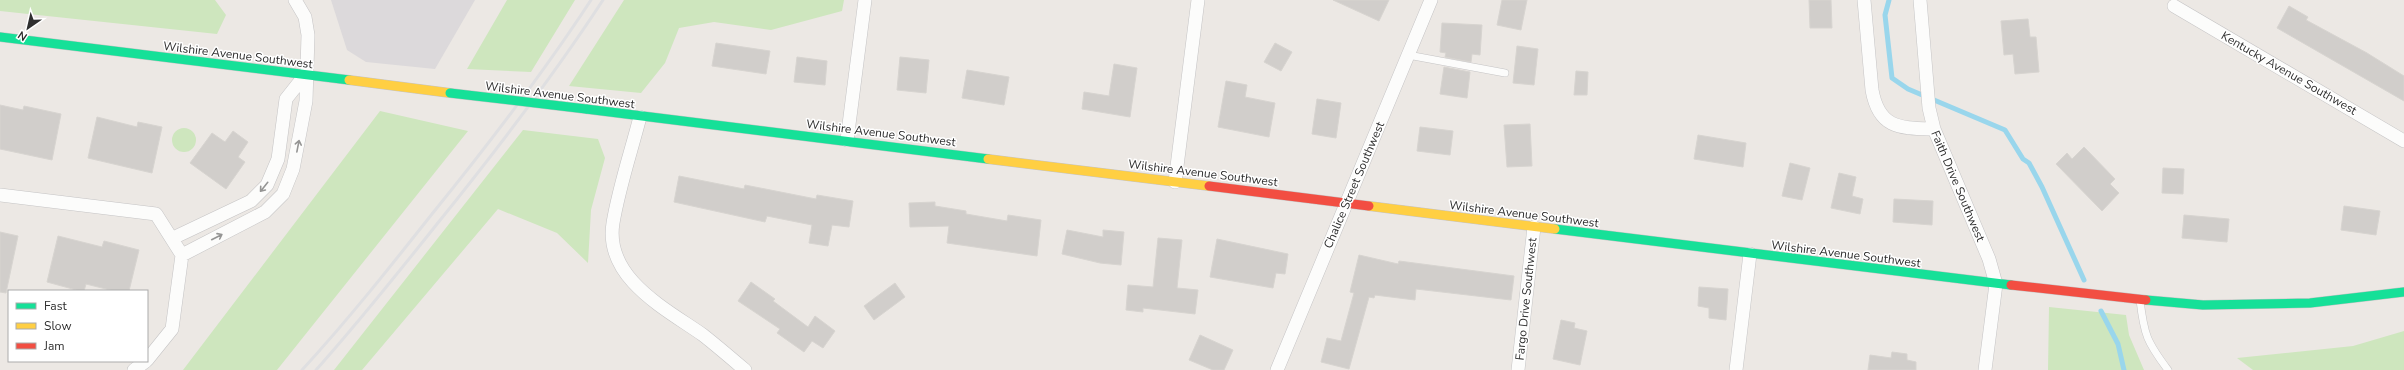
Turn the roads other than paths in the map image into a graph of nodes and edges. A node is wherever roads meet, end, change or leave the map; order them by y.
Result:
1 (295, 0) edge
2 (866, 0) edge
3 (1198, 0) edge
4 (1431, 0) edge
5 (1864, 0) edge
6 (1920, 0) edge
7 (2174, 6) dead end
8 (0, 37) edge
9 (1408, 55) junction
10 (1505, 73) dead end
11 (305, 75) junction
12 (640, 117) junction
13 (1934, 129) junction
14 (847, 140) junction
15 (2404, 141) edge
16 (1175, 182) junction
17 (0, 195) edge
18 (1345, 203) junction
19 (1534, 227) junction
20 (173, 238) junction
21 (1750, 254) junction
22 (182, 255) junction
23 (1996, 284) junction
24 (2404, 292) edge
25 (2140, 300) junction
26 (148, 358) edge
27 (144, 362) edge
28 (134, 370) edge
29 (745, 370) edge
30 (1277, 370) edge
31 (1518, 370) edge
32 (1736, 370) edge
33 (1985, 370) edge
34 (2168, 370) edge

1 - 11 street
2 - 14 street
3 - 16 street
4 - 9 street, Chalice Street Southwest
5 - 13 street
6 - 13 street, Faith Drive Southwest
7 - 15 street, Kentucky Avenue Southwest
8 - 11 street, Wilshire Avenue Southwest
9 - 10 lane
9 - 18 street, Chalice Street Southwest
11 - 12 street, Wilshire Avenue Southwest, bridge
11 -> 20 street
22 -> 11 street
12 - 14 street, Wilshire Avenue Southwest
12 - 29 street
13 - 23 street, Faith Drive Southwest
14 - 16 street, Wilshire Avenue Southwest
16 - 18 street, Wilshire Avenue Southwest
17 - 20 street
18 - 19 street, Wilshire Avenue Southwest
18 - 30 street, Chalice Street Southwest
19 - 21 street, Wilshire Avenue Southwest
19 - 31 street, Fargo Drive Southwest
20 - 22 street
21 - 23 street, Wilshire Avenue Southwest
21 - 32 street
22 - 26 street
23 - 25 street, Wilshire Avenue Southwest
23 - 33 street, Faith Drive Southwest
24 - 25 street, Wilshire Avenue Southwest
25 - 34 lane
27 - 28 street

